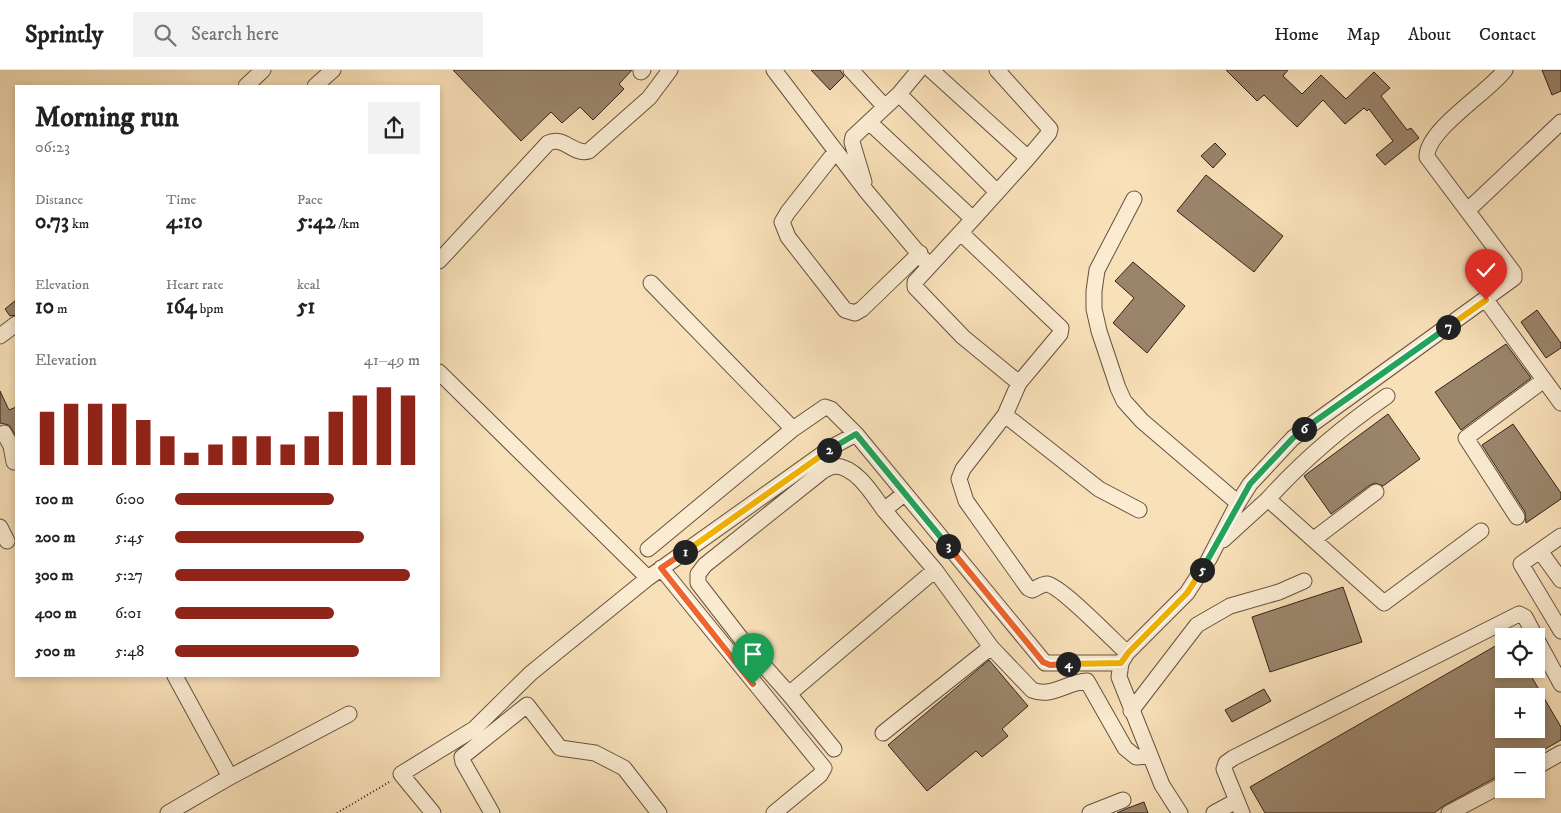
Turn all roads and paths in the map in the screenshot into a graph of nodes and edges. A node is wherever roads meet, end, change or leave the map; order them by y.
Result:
1 (263, 70) edge
2 (333, 70) edge
3 (670, 70) edge
4 (774, 70) edge
5 (851, 70) edge
6 (919, 70) edge
7 (931, 70) edge
8 (997, 70) edge
9 (1505, 70) edge
10 (247, 85) edge
11 (316, 85) edge
12 (899, 94) junction
13 (885, 107) junction
14 (869, 122) junction
15 (1561, 122) edge
16 (836, 151) junction
17 (1028, 158) junction
18 (867, 192) junction
19 (998, 192) junction
20 (1134, 198) dead end
21 (1468, 210) junction
22 (973, 219) junction
23 (961, 233) junction
24 (925, 260) junction
25 (440, 261) edge
26 (651, 283) dead end
27 (1486, 300) junction
28 (15, 325) edge
29 (0, 336) edge
30 (440, 373) edge
31 (1544, 380) junction
32 (1019, 383) junction
33 (1387, 396) dead end
34 (1561, 403) edge
35 (1006, 415) junction
36 (793, 429) junction
37 (4, 433) dead end
38 (856, 434) junction
39 (10, 463) edge
40 (1376, 492) dead end
41 (904, 494) junction
42 (1268, 500) junction
43 (1238, 503) junction
44 (884, 510) junction
45 (1139, 510) dead end
46 (1517, 517) dead end
47 (1481, 532) dead end
48 (1561, 536) edge
49 (1314, 539) junction
50 (1216, 546) junction
51 (648, 549) dead end
52 (1540, 551) junction
53 (661, 568) junction
54 (935, 570) junction
55 (648, 578) junction
56 (1561, 580) edge
57 (1304, 581) dead end
58 (1531, 628) edge
59 (1561, 631) edge
60 (990, 648) junction
61 (1545, 654) edge
62 (1124, 658) junction
63 (175, 677) edge
64 (1561, 684) edge
65 (515, 689) junction
66 (789, 694) junction
67 (527, 706) junction
68 (1131, 711) junction
69 (349, 714) dead end
70 (883, 733) dead end
71 (479, 734) junction
72 (834, 750) dead end
73 (1561, 753) edge
74 (1149, 756) junction
75 (1545, 761) edge
76 (401, 774) junction
77 (230, 777) junction
78 (1495, 789) edge
79 (1122, 800) dead end
80 (1239, 807) edge
81 (168, 813) edge
82 (337, 813) edge
83 (433, 813) edge
84 (492, 813) edge
85 (659, 813) edge
86 (774, 813) edge
87 (1090, 813) edge
88 (1180, 813) edge
89 (1214, 813) edge
90 (1449, 813) edge

1 - 10 street
2 - 11 street
3 - 25 street
4 - 16 street
5 - 13 street
6 - 12 street
7 - 17 street
8 - 17 street
9 - 21 street
12 - 13 street
12 - 19 street
13 - 14 street
14 - 18 street
14 - 22 street
15 - 21 street
16 - 18 street
16 - 24 street
17 - 19 street
18 - 24 street
19 - 22 street
20 - 43 street
21 - 27 street
22 - 23 street
23 - 24 street
23 - 32 street
24 - 32 street
26 - 36 street
27 - 31 street
27 - 43 street
28 - 29 street
30 - 55 street
31 - 34 street
31 - 46 street
32 - 35 street
33 - 42 street
35 - 45 street
35 - 62 street
36 - 38 street
36 - 51 street
37 - 39 street
38 - 41 street
38 - 53 street
40 - 49 street
41 - 44 street
41 - 62 street
42 - 49 street
42 - 50 street
43 - 50 street
44 - 54 street
44 - 66 street
47 - 49 street
48 - 52 street
50 - 62 street
52 - 56 street
52 - 59 street
53 - 55 street
53 - 86 street
54 - 60 street
54 - 66 street
55 - 65 street
57 - 68 street
58 - 80 street
60 - 70 street
60 - 74 street
61 - 64 street
62 - 68 street
63 - 77 street
65 - 67 street
65 - 71 street
66 - 72 street
67 - 71 street
67 - 85 street
68 - 74 street
69 - 77 street
71 - 76 street
71 - 84 street
73 - 75 street
74 - 88 street
76 - 82 path
76 - 83 street
77 - 81 street
78 - 90 street
79 - 87 street
80 - 89 street

